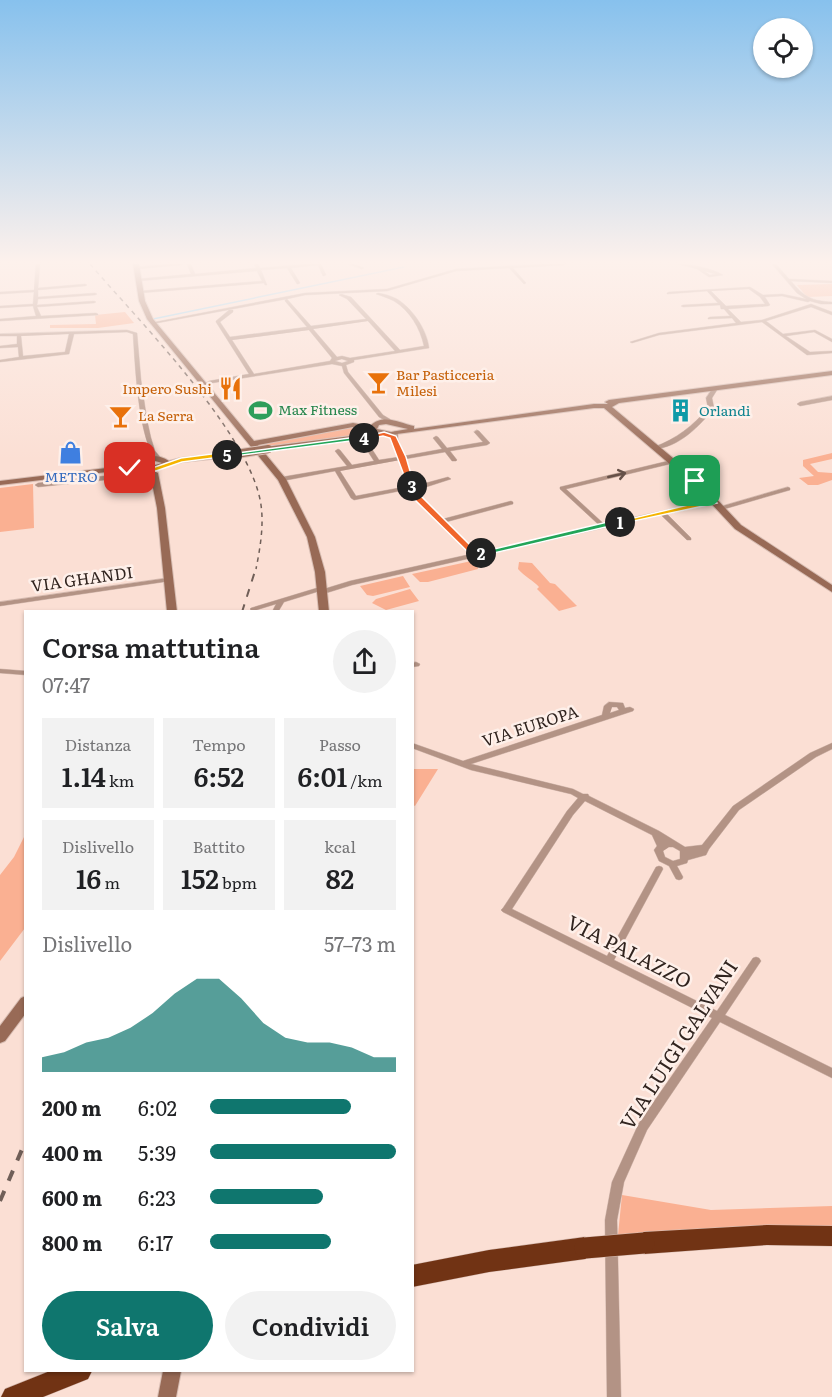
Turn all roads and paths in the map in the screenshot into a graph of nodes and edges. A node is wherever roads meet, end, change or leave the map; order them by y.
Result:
1 (158, 329) edge
2 (223, 329) edge
3 (301, 329) edge
4 (311, 329) edge
5 (378, 329) edge
6 (421, 329) edge
7 (691, 329) edge
8 (774, 329) edge
9 (72, 333) junction
10 (19, 334) junction
11 (0, 335) edge
12 (782, 335) junction
13 (229, 339) junction
14 (832, 341) edge
15 (632, 342) dead end
16 (20, 345) junction
17 (0, 347) edge
18 (832, 351) edge
19 (399, 352) junction
20 (21, 358) junction
21 (352, 359) junction
22 (334, 360) junction
23 (0, 361) edge
24 (344, 365) junction
25 (832, 373) edge
26 (252, 375) junction
27 (208, 384) junction
28 (707, 395) junction
29 (832, 398) edge
30 (800, 404) dead end
31 (606, 405) junction
32 (377, 424) junction
33 (397, 432) junction
34 (477, 432) dead end
35 (246, 434) junction
36 (385, 434) junction
37 (277, 438) junction
38 (361, 438) junction
39 (436, 438) dead end
40 (368, 447) dead end
41 (656, 448) junction
42 (263, 449) junction
43 (446, 450) junction
44 (338, 451) dead end
45 (403, 457) junction
46 (454, 460) dead end
47 (377, 461) junction
48 (672, 462) junction
49 (151, 464) junction
50 (350, 466) junction
51 (336, 469) junction
52 (282, 479) junction
53 (448, 479) dead end
54 (0, 483) edge
55 (38, 485) dead end
56 (412, 488) junction
57 (788, 489) dead end
58 (511, 503) dead end
59 (718, 505) junction
60 (662, 512) junction
61 (441, 521) junction
62 (603, 526) junction
63 (689, 539) dead end
64 (475, 554) junction
65 (168, 580) junction
66 (322, 588) junction
67 (832, 589) edge
68 (281, 601) junction
69 (0, 604) edge
70 (253, 609) dead end
71 (172, 610) edge
72 (276, 610) edge
73 (324, 610) edge
74 (2, 672) edge
75 (24, 674) edge
76 (626, 710) dead end
77 (414, 746) edge
78 (832, 746) edge
79 (462, 764) junction
80 (585, 796) junction
81 (656, 833) junction
82 (675, 844) junction
83 (661, 846) junction
84 (673, 861) junction
85 (756, 961) dead end
86 (608, 962) junction
87 (24, 1005) edge
88 (717, 1017) junction
89 (0, 1037) edge
90 (832, 1073) edge
91 (832, 1236) edge
92 (414, 1276) edge
93 (77, 1372) edge
94 (172, 1372) edge
95 (13, 1397) edge
96 (167, 1397) edge
97 (614, 1397) edge

1 - 27 street
2 - 13 street
3 - 13 street
4 - 22 street
5 - 19 street
6 - 19 street
7 - 15 street
8 - 12 street
9 - 10 street
9 - 20 street
9 - 49 street
10 - 11 street
10 - 16 street
12 - 14 street
12 - 18 street
13 - 26 street
16 - 17 street
16 - 20 street
19 - 21 street
20 - 23 street
21 - 22 street
21 - 24 street
22 - 24 street
22 - 26 street
24 - 32 street
25 - 28 street
26 - 27 street
27 - 35 street
28 - 31 street
28 - 41 street
29 - 30 street
31 - 33 street
31 - 41 street
32 - 33 street
32 - 36 street
32 - 37 street
32 - 38 street
33 - 36 street
33 - 45 street
34 - 43 street
35 - 37 street
35 - 42 street
36 - 38 street
37 - 42 street
38 - 42 street
39 - 43 street
40 - 47 street
41 - 48 street
42 - 49 street, bridge
42 - 52 street
43 - 45 street
43 - 46 street
44 - 50 street
45 - 47 street
45 - 56 street
47 - 50 street
48 - 59 street
62 -> 48 street
49 - 54 street
49 - 55 street
49 - 65 street
50 - 51 street
51 - 52 street
51 - 56 street
52 - 66 street
53 - 56 street
56 - 61 street
57 - 59 street
58 - 61 street
59 - 60 street
59 - 67 street
60 - 62 street
60 - 63 street
61 - 64 street
62 - 64 street
64 - 66 street
65 - 69 street, VIA GHANDI
65 - 71 street
66 - 68 street
66 - 73 street
68 - 70 street
68 - 72 street
74 - 75 street
76 - 79 street, VIA EUROPA
77 - 79 street
78 - 84 street
79 - 80 street
80 - 81 street
80 - 86 street, VIA PALAZZO
81 - 82 street
81 - 83 street
82 - 83 street
82 - 84 street
83 - 84 street
84 - 86 street
85 - 88 street, VIA LUIGI GALVANI
86 - 88 street, VIA PALAZZO
87 - 89 street
88 - 90 street, VIA PALAZZO
88 - 97 street, VIA LUIGI GALVANI
91 - 92 highway, bridge
93 - 95 highway
94 - 96 street

